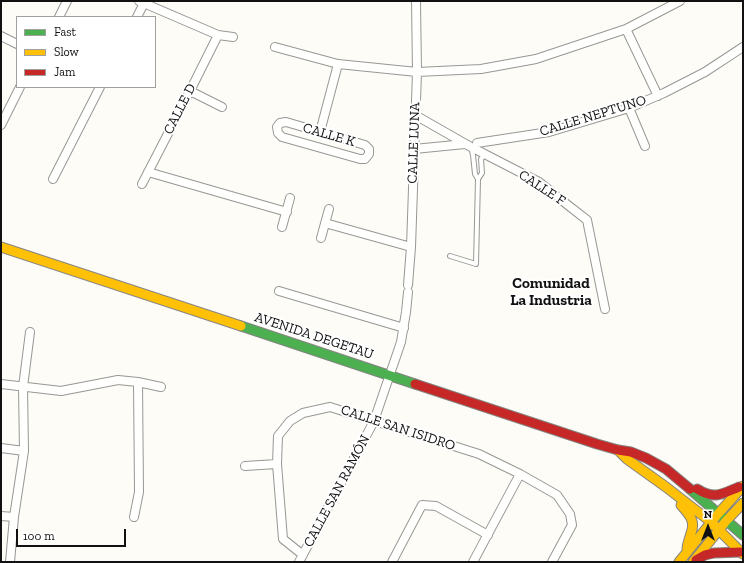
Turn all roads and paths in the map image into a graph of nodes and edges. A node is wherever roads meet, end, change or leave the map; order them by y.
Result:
1 (68, 1) edge
2 (416, 1) edge
3 (680, 1) edge
4 (143, 2) edge
5 (60, 16) edge
6 (137, 16) edge
7 (626, 30) junction
8 (218, 35) junction
9 (1, 36) edge
10 (233, 37) dead end
11 (16, 44) edge
12 (275, 47) dead end
13 (743, 47) edge
14 (338, 64) junction
15 (417, 72) junction
16 (19, 88) edge
17 (99, 88) edge
18 (190, 91) junction
19 (658, 96) junction
20 (222, 107) dead end
21 (629, 108) junction
22 (415, 115) junction
23 (1, 124) edge
24 (320, 132) junction
25 (471, 144) junction
26 (645, 146) dead end
27 (414, 149) junction
28 (485, 154) junction
29 (148, 172) junction
30 (53, 179) dead end
31 (478, 179) junction
32 (142, 184) dead end
33 (290, 198) dead end
34 (329, 209) dead end
35 (287, 212) junction
36 (325, 223) junction
37 (282, 227) dead end
38 (321, 238) dead end
39 (1, 247) edge
40 (410, 247) junction
41 (450, 256) dead end
42 (279, 291) dead end
43 (605, 309) dead end
44 (404, 328) junction
45 (30, 332) dead end
46 (389, 376) junction
47 (138, 382) junction
48 (1, 384) edge
49 (23, 387) junction
50 (161, 387) dead end
51 (374, 421) junction
52 (1, 448) edge
53 (618, 450) junction
54 (24, 451) junction
55 (276, 464) junction
56 (245, 466) dead end
57 (520, 474) junction
58 (679, 480) junction
59 (743, 486) edge
60 (666, 487) junction
61 (743, 503) edge
62 (718, 514) junction
63 (1, 516) edge
64 (14, 517) junction
65 (134, 517) dead end
66 (726, 521) junction
67 (711, 522) junction
68 (719, 530) junction
69 (488, 535) junction
70 (743, 535) edge
71 (686, 553) junction
72 (742, 553) edge
73 (301, 559) edge
74 (10, 562) edge
75 (392, 562) edge
76 (473, 562) edge
77 (552, 562) edge
78 (679, 562) edge
79 (693, 562) edge

1 - 5 street
2 - 15 street, CALLE LUNA
3 - 7 street
4 - 6 street
4 - 8 street
7 - 15 street
7 - 19 street
8 - 10 street
8 - 18 street, CALLE D
9 - 11 street
12 - 14 street
13 - 19 street, CALLE NEPTUNO
14 - 15 street
14 - 24 street
15 - 22 street, CALLE LUNA
16 - 23 street
17 - 30 street
18 - 20 street
18 - 29 street, CALLE D
19 - 21 street, CALLE NEPTUNO
21 - 25 street, CALLE NEPTUNO
21 - 26 street
22 - 25 street, CALLE F
22 - 27 street, CALLE LUNA
24 - 24 street, CALLE K
25 - 27 street, CALLE NEPTUNO
25 - 28 street, CALLE F
25 - 31 lane
27 - 40 street, CALLE LUNA
28 - 31 lane
28 - 43 street, CALLE F
29 - 32 street, CALLE D
29 - 35 street
31 - 41 lane
33 - 35 street
34 - 36 street
35 - 37 street
36 - 38 street
36 - 40 street
39 - 46 main road, AVENIDA DEGETAU
40 - 44 street, CALLE LUNA
42 - 44 street
44 - 46 street, CALLE SAN RAMÓN
45 - 49 street
46 - 51 street, CALLE SAN RAMÓN
46 - 53 main road, AVENIDA DEGETAU
47 - 49 street
47 - 50 street
47 - 65 street
48 - 49 street
49 - 54 street
51 - 55 street, CALLE SAN ISIDRO
51 - 57 street, CALLE SAN ISIDRO
51 - 73 street, CALLE SAN RAMÓN
52 - 54 street
53 - 58 main road, AVENIDA DEGETAU
53 - 60 main road, AVENIDA DEGETAU
54 - 64 street
55 - 56 street
55 - 73 street, CALLE SAN ISIDRO
57 - 69 street
57 - 77 street, CALLE SAN ISIDRO
58 - 59 main road
58 - 62 main road, AVENIDA DEGETAU
59 - 62 main road
60 - 67 main road, AVENIDA DEGETAU
60 - 71 main road
61 - 66 main road
62 - 66 main road, AVENIDA DEGETAU
62 - 67 main road
63 - 64 street
64 - 74 street
66 - 68 main road
66 - 70 main road, AVENIDA DEGETAU
67 - 68 main road, AVENIDA DEGETAU
67 - 71 main road
68 - 72 main road, AVENIDA DEGETAU
68 - 79 main road
69 - 75 street
69 - 76 street
71 - 78 main road
72 - 79 main road

